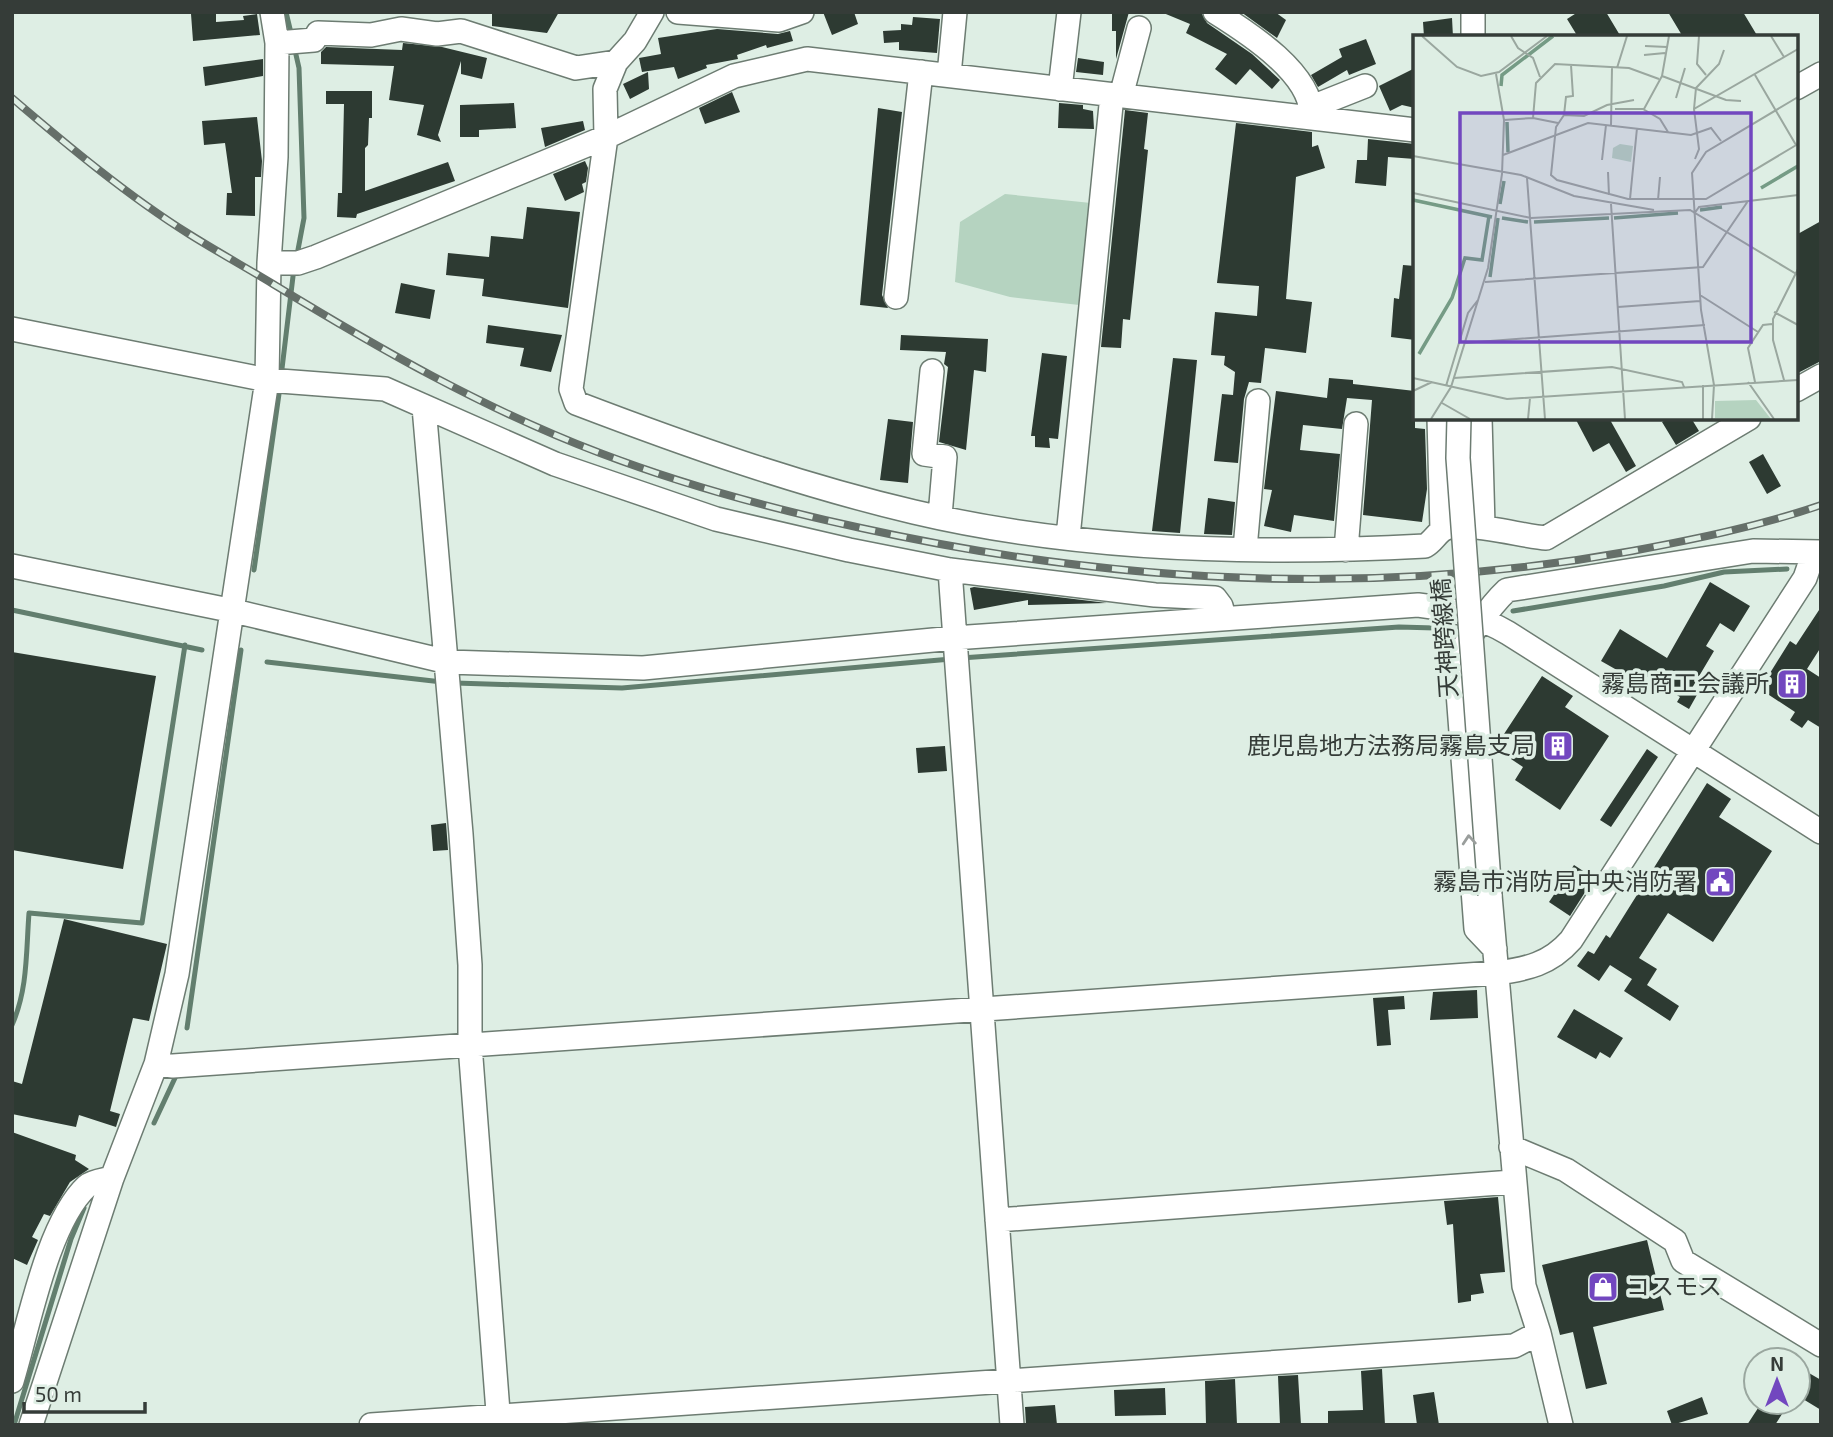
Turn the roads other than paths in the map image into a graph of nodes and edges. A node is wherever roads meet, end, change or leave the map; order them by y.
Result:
1 (272, 12) edge
2 (652, 12) edge
3 (678, 12) edge
4 (802, 12) edge
5 (955, 12) edge
6 (1069, 12) edge
7 (1215, 12) edge
8 (1473, 12) edge
9 (462, 22) edge
10 (318, 23) edge
11 (1139, 28) dead end
12 (1473, 35) edge
13 (277, 43) junction
14 (615, 62) junction
15 (921, 72) junction
16 (1821, 74) edge
17 (949, 75) junction
18 (1365, 86) dead end
19 (1798, 87) edge
20 (1060, 89) junction
21 (1116, 95) junction
22 (1311, 112) junction
23 (1413, 130) edge
24 (606, 138) junction
25 (269, 263) junction
26 (896, 297) dead end
27 (12, 329) edge
28 (932, 371) dead end
29 (1821, 376) edge
30 (267, 380) junction
31 (1798, 389) edge
32 (1258, 401) dead end
33 (424, 407) junction
34 (1439, 420) edge
35 (1459, 420) edge
36 (1480, 420) edge
37 (1746, 420) edge
38 (1356, 424) dead end
39 (940, 516) junction
40 (1483, 526) junction
41 (1442, 530) junction
42 (1068, 537) junction
43 (1245, 549) junction
44 (1346, 551) junction
45 (1817, 552) edge
46 (12, 566) edge
47 (950, 570) junction
48 (234, 611) junction
49 (1224, 617) junction
50 (1485, 620) junction
51 (955, 650) junction
52 (448, 674) junction
53 (1692, 752) junction
54 (1821, 832) edge
55 (1495, 950) junction
56 (1496, 973) junction
57 (980, 1008) junction
58 (470, 1045) junction
59 (156, 1064) junction
60 (1511, 1147) junction
61 (112, 1178) junction
62 (1513, 1182) junction
63 (997, 1220) junction
64 (1539, 1334) junction
65 (1821, 1345) edge
66 (1008, 1379) junction
67 (12, 1381) edge
68 (499, 1420) edge
69 (31, 1425) edge
70 (371, 1425) edge
71 (1012, 1425) edge
72 (1561, 1425) edge

1 - 13 street
2 - 14 street
3 - 4 street
5 - 17 street
6 - 20 street
7 - 22 street
8 - 12 street
9 - 10 street
9 - 14 street
10 - 13 street
11 - 21 street
13 - 25 street
14 - 24 street
15 - 17 street
15 - 24 street
15 - 26 street
16 - 19 street
17 - 20 street
18 - 22 street
20 - 21 street
21 - 22 street
21 - 42 street
22 - 23 street
24 - 25 street
24 - 39 street
25 - 30 street
27 - 30 street
28 - 39 street
29 - 31 street
30 - 33 street
30 - 48 street
32 - 43 street
33 - 47 street
33 - 52 street
34 - 41 street
35 - 55 street, 天神跨線橋, bridge
36 - 40 street
37 - 40 street
38 - 44 street
39 - 42 street
40 - 41 street
41 - 44 street
42 - 43 street
43 - 44 street
45 - 50 street
45 - 53 street
46 - 48 street
47 - 49 street
47 - 51 street
48 - 52 street
48 - 59 street
49 - 50 street
49 - 51 street
50 - 53 street
55 -> 50 street
51 - 52 street
51 - 57 street
52 - 58 street
53 - 54 street
53 - 56 street
55 - 56 street, 天神跨線橋
56 - 57 street
56 - 60 street, 天神跨線橋
57 - 58 street
57 - 63 street
58 - 59 street
58 - 68 street
59 - 61 street
60 - 62 street, 天神跨線橋
60 - 65 street
61 - 67 street
61 - 69 street
62 - 63 street
62 - 64 street, 天神跨線橋
63 - 66 street
64 - 66 street
64 - 72 street, 天神跨線橋
66 - 68 street
66 - 71 street
68 - 70 street

